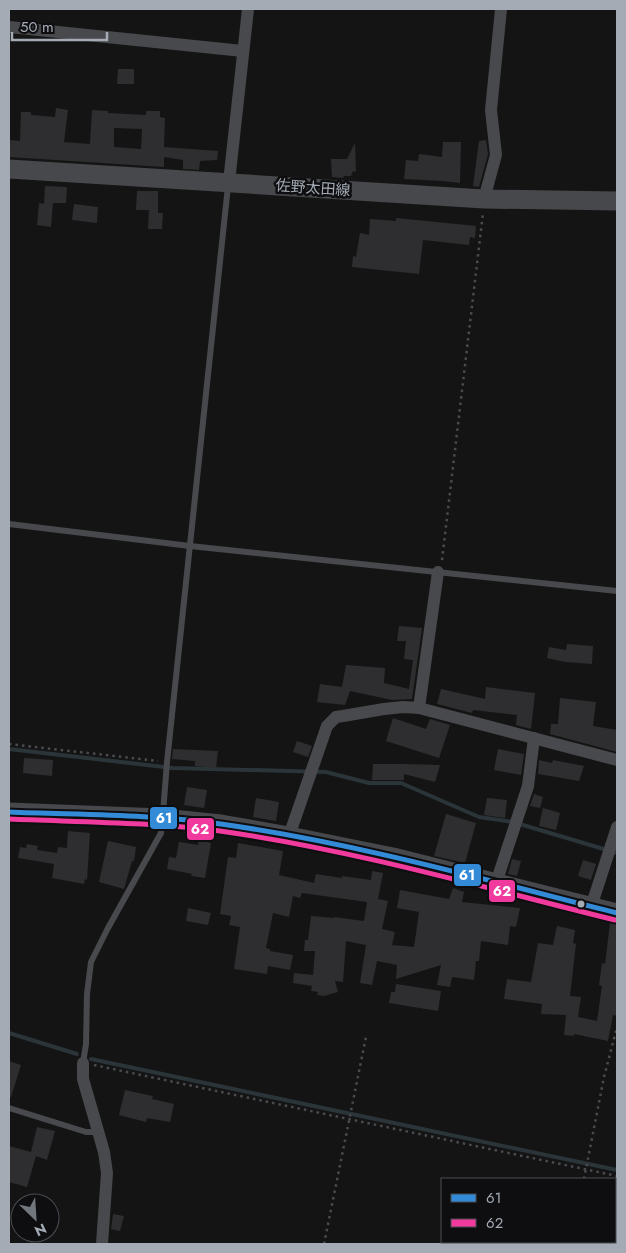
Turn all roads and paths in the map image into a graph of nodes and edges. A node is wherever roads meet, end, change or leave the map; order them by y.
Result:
1 (248, 9) edge
2 (501, 9) edge
3 (9, 27) edge
4 (243, 51) junction
5 (9, 169) edge
6 (229, 182) junction
7 (484, 199) junction
8 (617, 201) edge
9 (9, 524) edge
10 (190, 546) junction
11 (439, 572) junction
12 (617, 591) edge
13 (419, 708) junction
14 (534, 738) junction
15 (9, 744) edge
16 (617, 760) edge
17 (166, 762) junction
18 (9, 812) edge
19 (162, 818) junction
20 (617, 827) edge
21 (289, 836) junction
22 (496, 883) junction
23 (591, 906) junction
24 (617, 913) edge
25 (617, 1027) edge
26 (366, 1037) dead end
27 (83, 1063) junction
28 (9, 1108) edge
29 (349, 1120) junction
30 (98, 1132) junction
31 (586, 1170) junction
32 (617, 1176) edge
33 (584, 1178) edge
34 (102, 1244) edge
35 (324, 1244) edge

1 - 4 street
2 - 7 street
3 - 4 street
4 - 6 street
5 - 6 street, 佐野太田線
6 - 7 street, 佐野太田線
6 - 10 lane
7 - 8 street, 佐野太田線
7 - 11 path
9 - 10 lane
10 - 11 lane
10 - 17 lane
11 - 12 lane
11 - 13 street
13 - 14 street
13 - 21 street
14 - 16 street
14 - 22 street
15 - 17 path
17 - 19 lane
18 - 19 street
19 - 21 street
19 - 27 lane
20 - 23 street
21 - 22 street
22 - 23 street
23 - 24 street
25 - 31 path
26 - 29 path
27 - 29 path
27 - 30 street
28 - 30 lane
29 - 31 path
29 - 35 path
30 - 34 street
31 - 32 path
31 - 33 path

